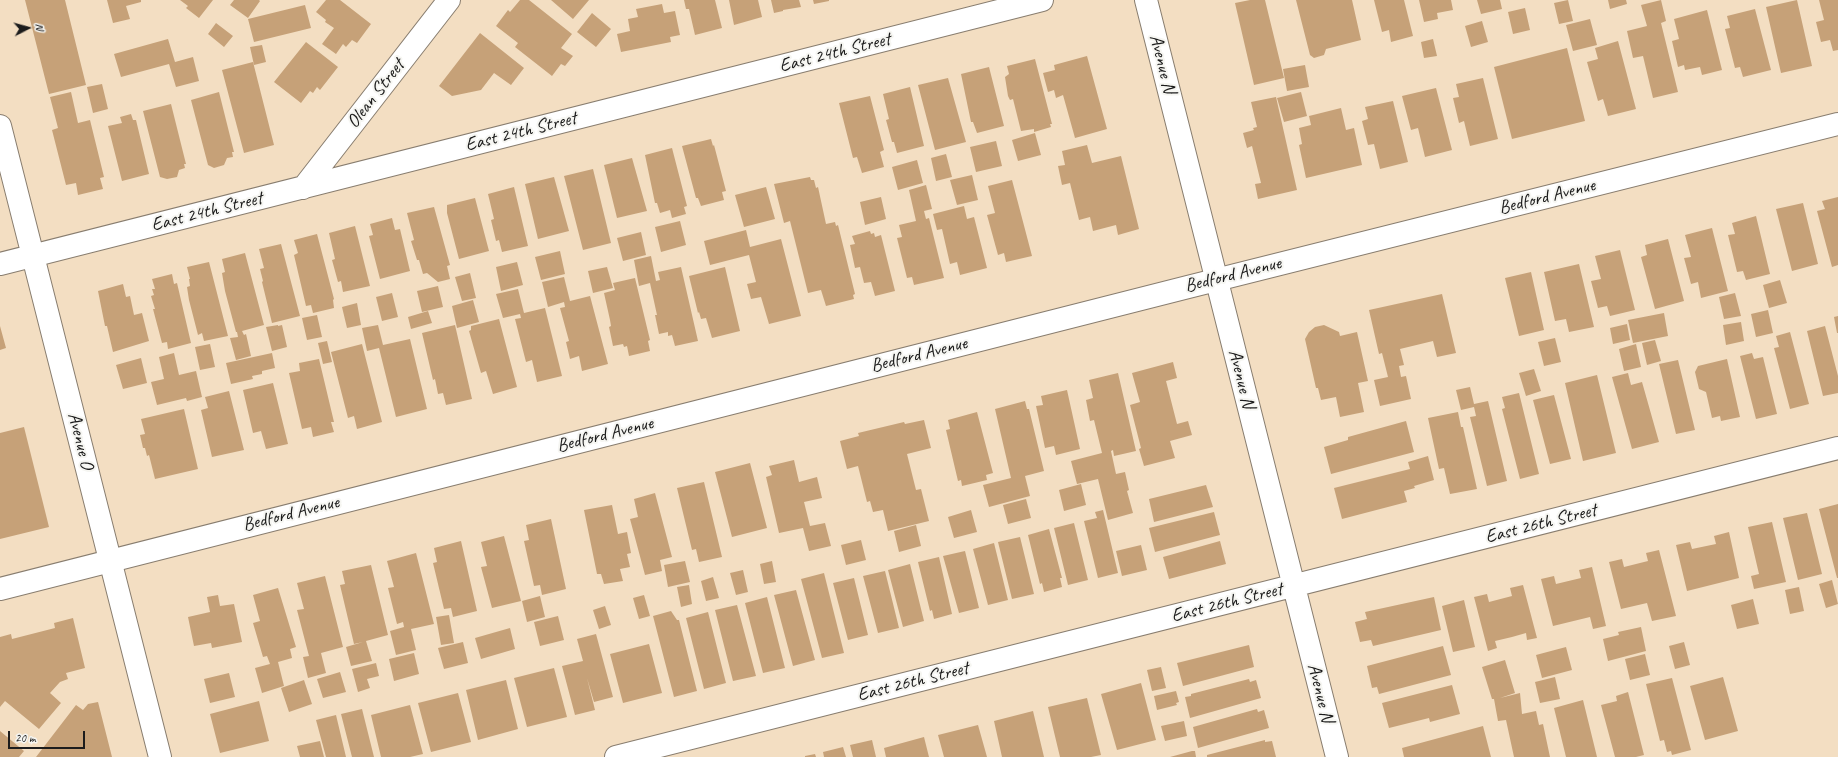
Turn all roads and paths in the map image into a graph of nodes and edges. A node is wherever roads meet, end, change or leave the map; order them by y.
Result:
1 (449, 0) edge
2 (1042, 0) edge
3 (1146, 0) edge
4 (1838, 124) edge
5 (0, 126) edge
6 (303, 188) junction
7 (33, 256) junction
8 (0, 264) edge
9 (1216, 280) junction
10 (1838, 448) edge
11 (110, 560) junction
12 (1294, 586) junction
13 (0, 590) edge
14 (160, 757) edge
15 (616, 757) edge
16 (1337, 757) edge

1 - 6 street, Olean Street
2 - 6 street, East 24th Street
3 - 9 street, Avenue N
4 - 9 street, Bedford Avenue
5 - 7 street, Avenue O
6 - 7 street, East 24th Street
7 - 8 street, East 24th Street
7 - 11 street, Avenue O
9 - 11 street, Bedford Avenue
9 - 12 street, Avenue N
10 - 12 street, East 26th Street
11 - 13 street, Bedford Avenue
11 - 14 street, Avenue O
12 - 15 street, East 26th Street
12 - 16 street, Avenue N

